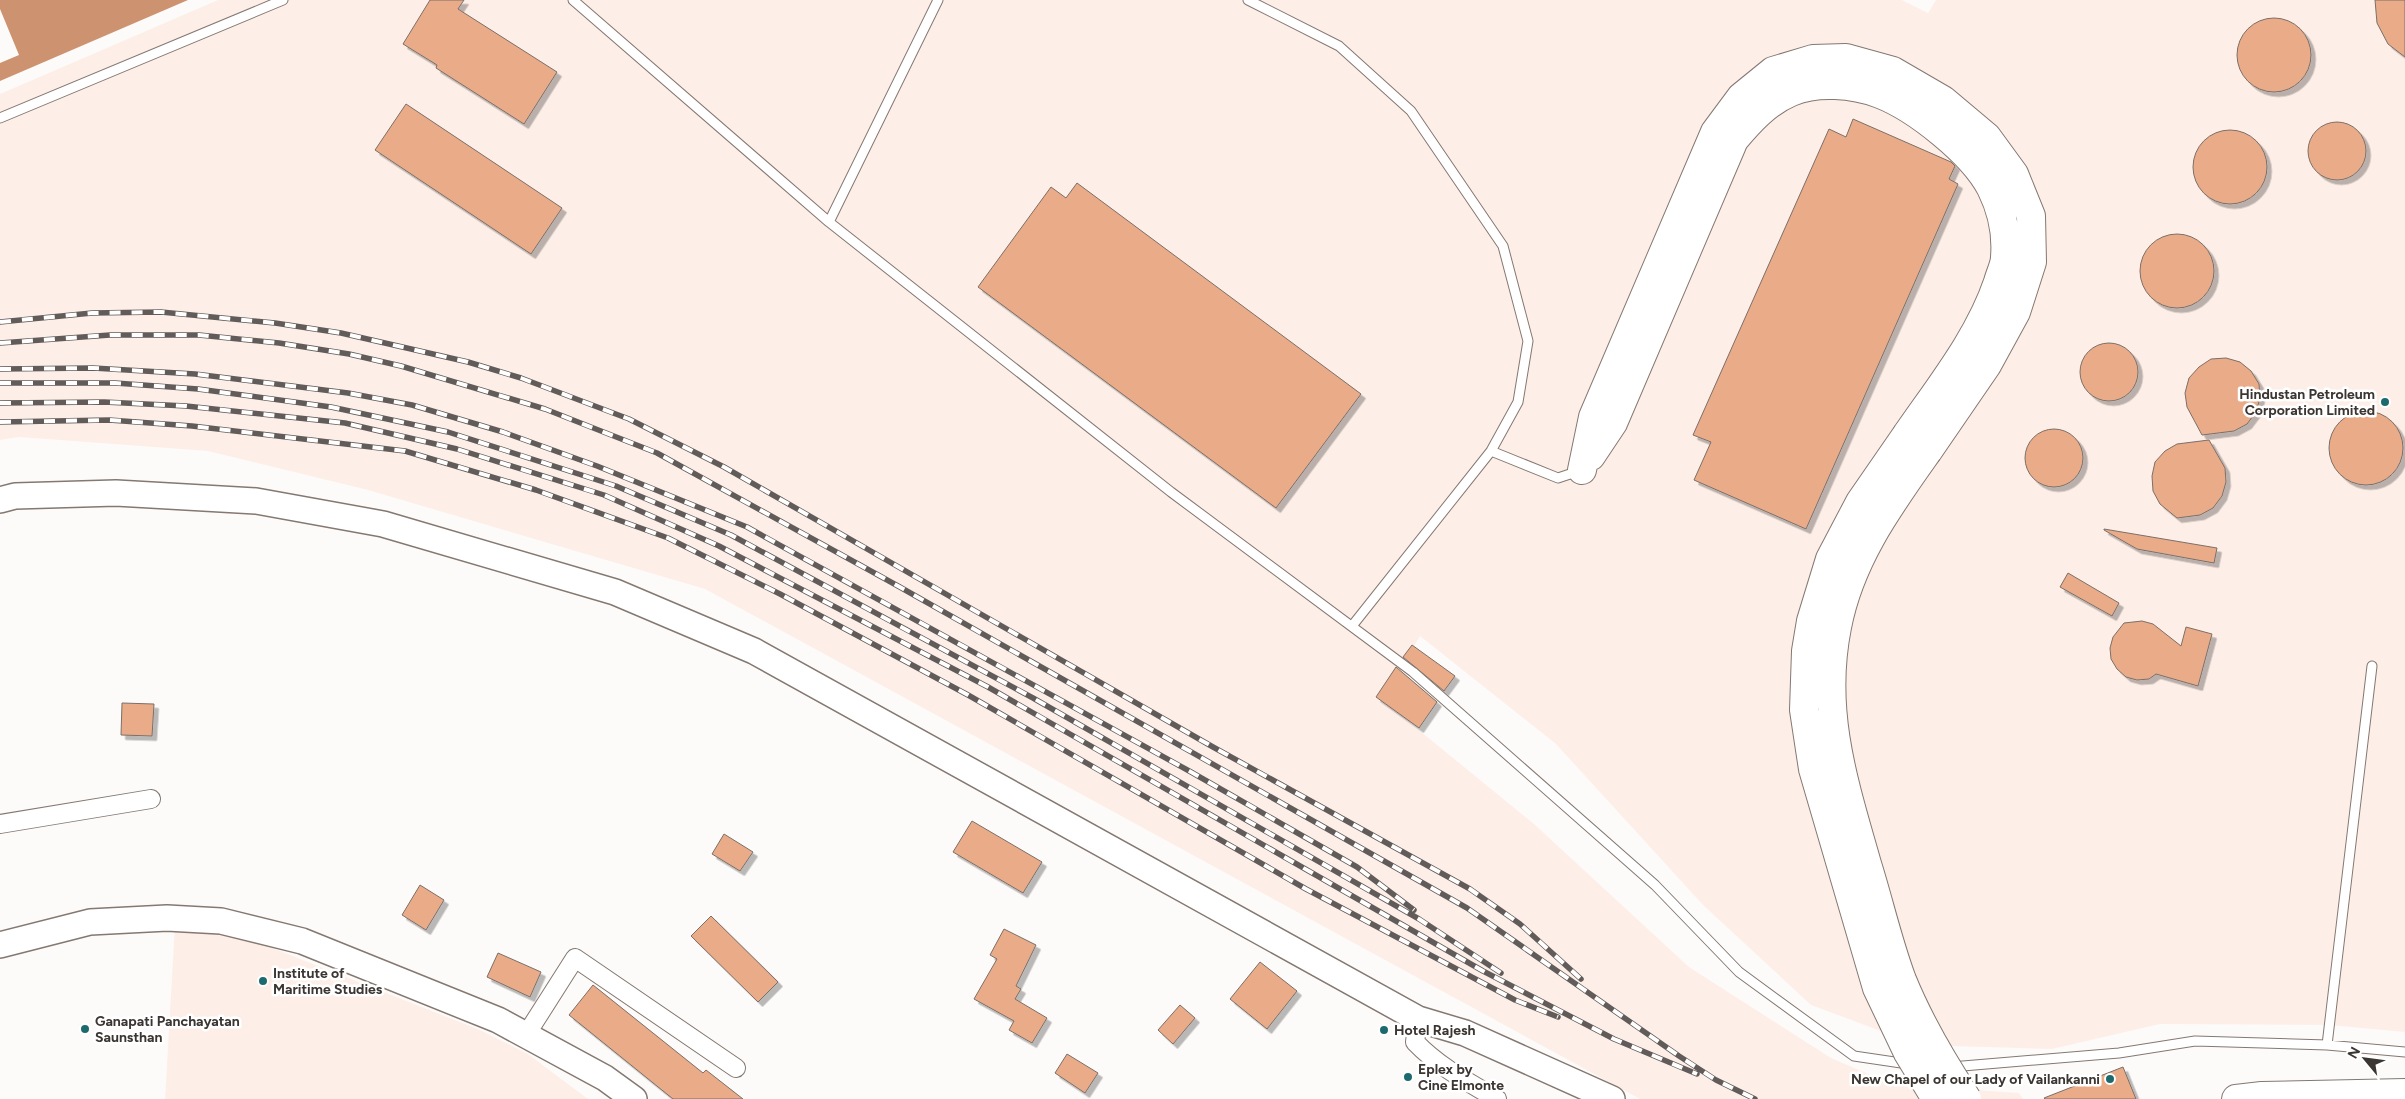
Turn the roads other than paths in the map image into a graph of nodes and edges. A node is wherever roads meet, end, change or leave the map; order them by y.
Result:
1 (283, 0) edge
2 (573, 0) edge
3 (938, 0) edge
4 (1248, 0) edge
5 (0, 118) edge
6 (829, 222) junction
7 (1917, 442) junction
8 (1491, 451) junction
9 (1582, 470) joint
10 (0, 500) edge
11 (1352, 626) junction
12 (2372, 666) dead end
13 (151, 799) dead end
14 (0, 824) edge
15 (0, 945) edge
16 (1418, 1019) junction
17 (526, 1035) junction
18 (2327, 1045) junction
19 (2405, 1052) edge
20 (736, 1068) dead end
21 (2405, 1093) edge
22 (632, 1098) edge
23 (1497, 1099) edge
24 (1612, 1099) edge
25 (1936, 1099) edge
26 (1967, 1099) edge
27 (2236, 1099) edge

1 - 5 lane
2 - 6 lane
3 - 6 lane
4 - 8 lane
6 - 11 lane
7 - 9 main road
7 - 25 main road, bridge
7 - 26 main road, bridge
8 - 9 lane
8 - 11 lane
10 - 16 main road
11 - 18 lane
12 - 18 lane
13 - 14 street
15 - 17 main road
16 - 23 street
16 - 24 main road
17 - 20 street
17 - 22 main road
18 - 19 lane
21 - 27 main road

